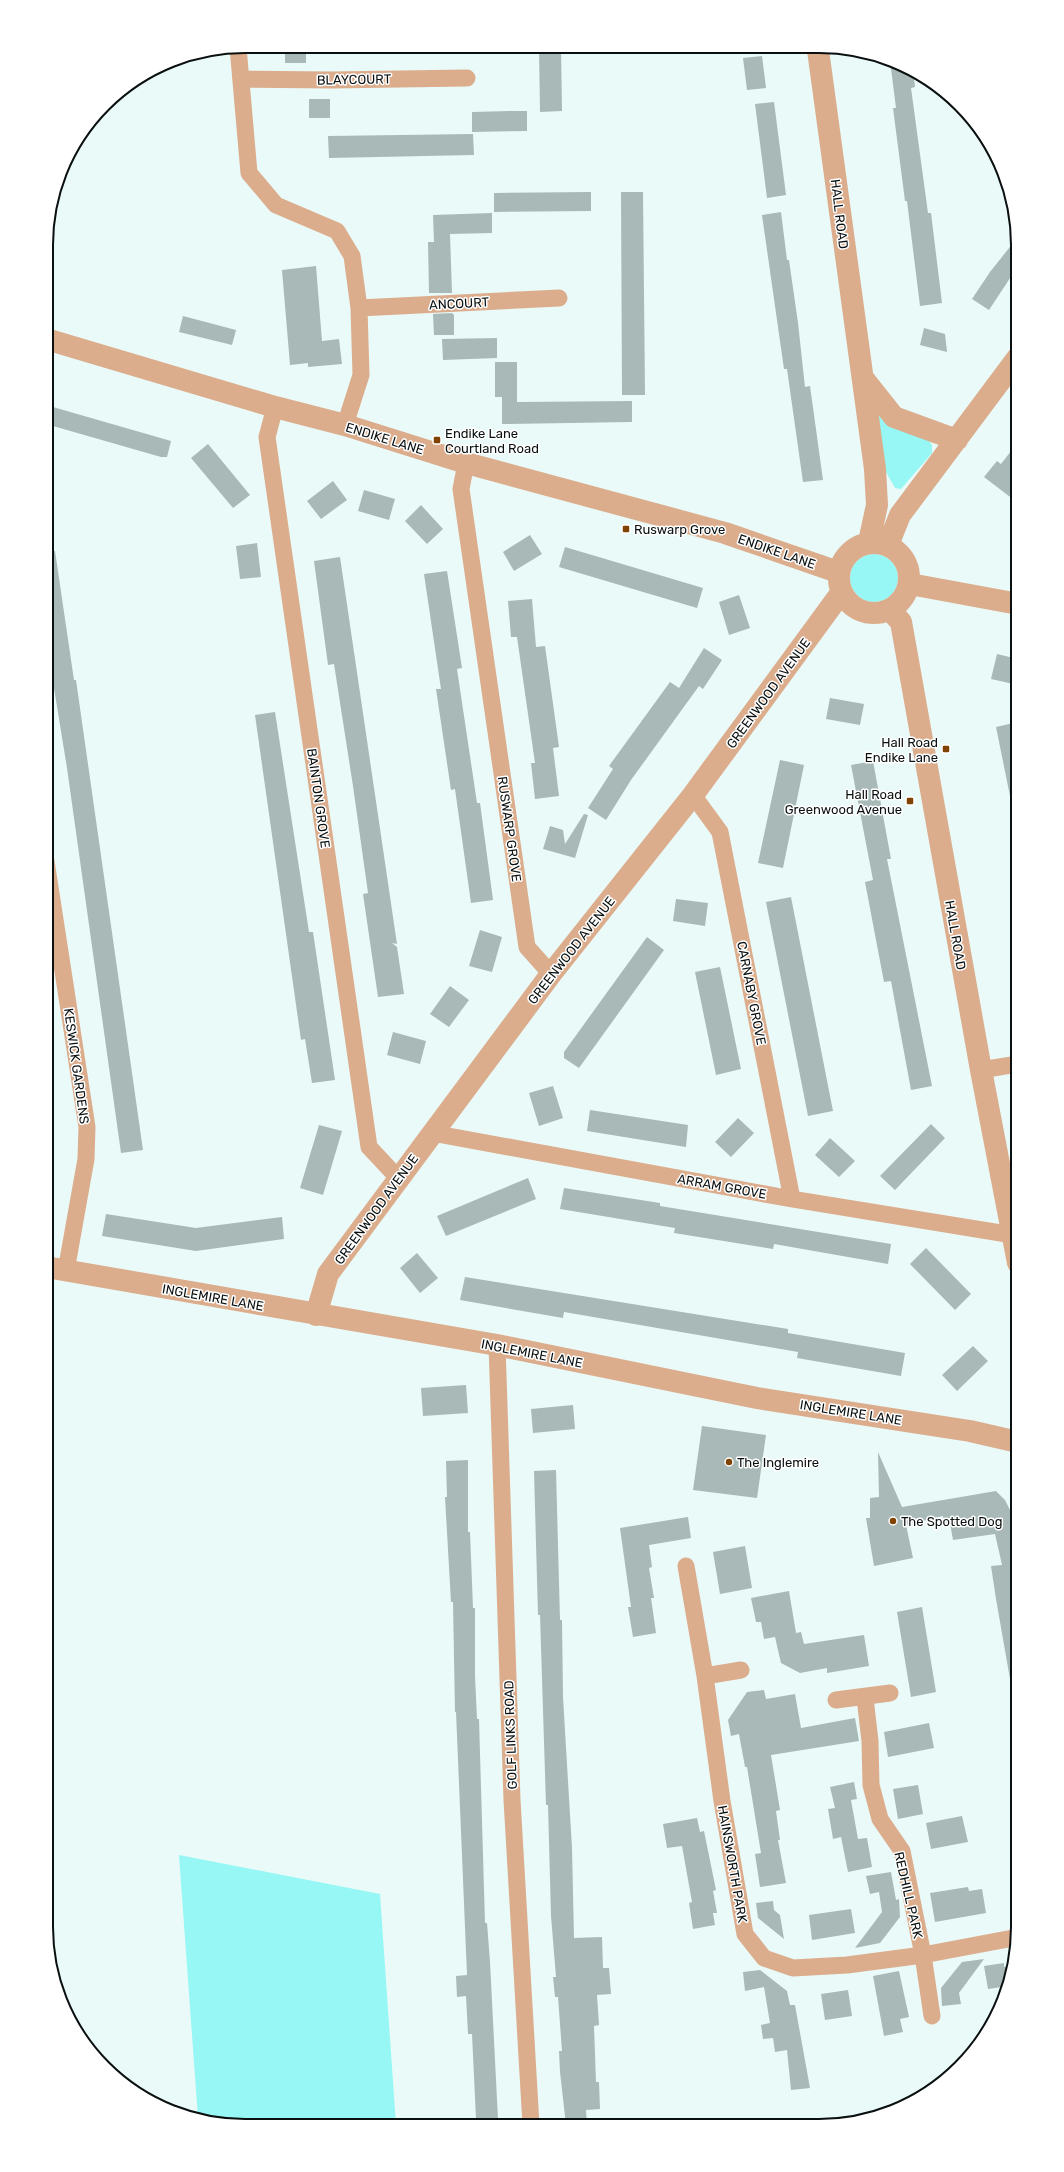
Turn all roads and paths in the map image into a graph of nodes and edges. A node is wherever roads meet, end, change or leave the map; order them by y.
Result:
1 (239, 53) edge
2 (818, 53) edge
3 (467, 78) dead end
4 (241, 79) junction
5 (559, 298) dead end
6 (359, 308) junction
7 (53, 341) edge
8 (1011, 367) edge
9 (863, 378) junction
10 (275, 408) junction
11 (345, 425) junction
12 (957, 440) junction
13 (466, 462) junction
14 (879, 543) junction
15 (838, 572) junction
16 (910, 584) junction
17 (841, 593) junction
18 (1011, 603) edge
19 (890, 610) junction
20 (693, 795) junction
21 (53, 906) edge
22 (551, 974) junction
23 (1011, 1065) edge
24 (980, 1070) junction
25 (432, 1133) junction
26 (398, 1178) junction
27 (792, 1199) junction
28 (1011, 1225) edge
29 (1011, 1235) edge
30 (56, 1269) edge
31 (316, 1315) junction
32 (497, 1345) junction
33 (1011, 1440) edge
34 (686, 1566) dead end
35 (741, 1670) dead end
36 (705, 1676) junction
37 (890, 1693) dead end
38 (865, 1698) junction
39 (836, 1700) dead end
40 (1011, 1938) edge
41 (923, 1955) junction
42 (932, 2016) dead end
43 (530, 2119) edge

1 - 4 street
2 - 9 street, HALL ROAD
3 - 4 street, BLAYCOURT
4 - 6 street
5 - 6 street, ANCOURT
6 - 11 street
7 - 10 street, ENDIKE LANE
8 - 12 street
9 - 12 street, HALL ROAD
9 - 14 street, HALL ROAD
10 - 11 street, ENDIKE LANE
10 - 26 street, BAINTON GROVE
11 - 13 street, ENDIKE LANE
12 - 14 street
13 - 15 street, ENDIKE LANE
13 - 22 street, RUSWARP GROVE
14 - 15 street
14 - 16 street
15 - 17 street
16 - 18 street
16 - 19 street
17 - 19 street
17 - 20 street, GREENWOOD AVENUE
19 - 24 street, HALL ROAD
20 - 22 street, GREENWOOD AVENUE
20 - 27 street, CARNABY GROVE
21 - 30 street, KESWICK GARDENS
22 - 25 street, GREENWOOD AVENUE
23 - 24 street
24 - 28 street, HALL ROAD
25 - 26 street, GREENWOOD AVENUE
25 - 27 street, ARRAM GROVE
26 - 31 street, GREENWOOD AVENUE
27 - 29 street, ARRAM GROVE
30 - 31 street, INGLEMIRE LANE
31 - 32 street, INGLEMIRE LANE
32 - 33 street, INGLEMIRE LANE
32 - 43 street, GOLF LINKS ROAD
34 - 36 street, HAINSWORTH PARK
35 - 36 street
36 - 41 street, HAINSWORTH PARK
37 - 38 street
38 - 39 street
38 - 41 street, REDHILL PARK
40 - 41 street, HAINSWORTH PARK
41 - 42 street, REDHILL PARK

